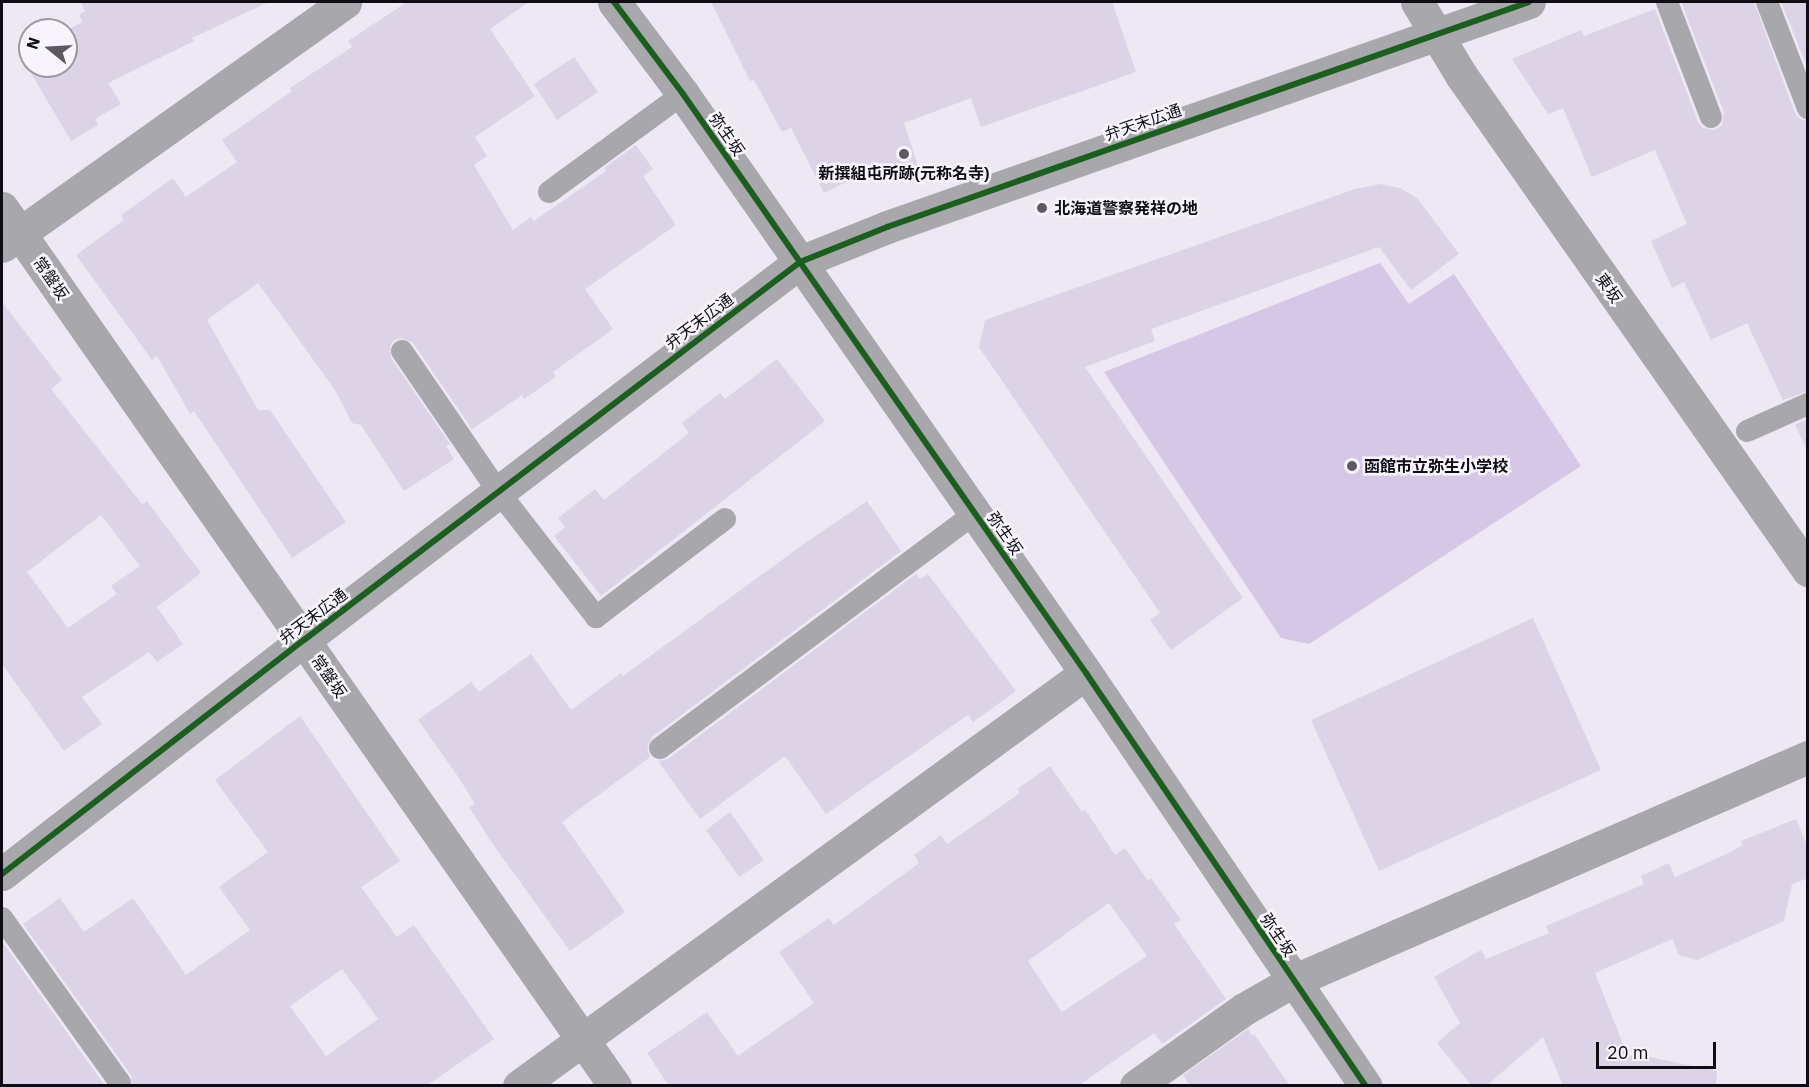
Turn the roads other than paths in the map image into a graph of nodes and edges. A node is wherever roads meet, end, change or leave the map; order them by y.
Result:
1 (345, 2) edge
2 (614, 2) edge
3 (1417, 2) edge
4 (1528, 2) edge
5 (1667, 2) edge
6 (1767, 2) edge
7 (1436, 34) junction
8 (683, 94) junction
9 (1808, 108) edge
10 (1711, 117) dead end
11 (549, 192) dead end
12 (7, 229) edge
13 (800, 262) junction
14 (402, 351) dead end
15 (1808, 404) edge
16 (1747, 431) dead end
17 (498, 491) junction
18 (975, 513) junction
19 (724, 519) dead end
20 (1808, 570) edge
21 (303, 640) junction
22 (1086, 674) junction
23 (660, 748) dead end
24 (1808, 757) edge
25 (2, 874) edge
26 (2, 918) edge
27 (1293, 981) junction
28 (583, 1040) junction
29 (120, 1083) dead end
30 (519, 1086) edge
31 (615, 1086) edge
32 (1136, 1086) edge
33 (1366, 1086) edge

1 - 12 street
2 - 8 street, 弥生坂
3 - 7 street, 東坂
4 - 7 street, 弁天末広通
5 - 10 lane
6 - 9 lane
7 - 13 street, 弁天末広通
7 - 20 street, 東坂
8 - 11 lane
8 - 13 street, 弥生坂
12 - 21 street, 常盤坂
13 - 17 street, 弁天末広通
13 - 18 street, 弥生坂
14 - 17 lane
15 - 16 lane
17 - 19 lane
17 - 21 street, 弁天末広通
18 - 22 street, 弥生坂
18 - 23 lane
21 - 25 street, 弁天末広通
21 - 28 street, 常盤坂
22 - 27 street, 弥生坂
22 - 28 street
24 - 27 street
26 - 29 lane
27 - 32 street
27 - 33 street, 弥生坂
28 - 30 street
28 - 31 street, 常盤坂

